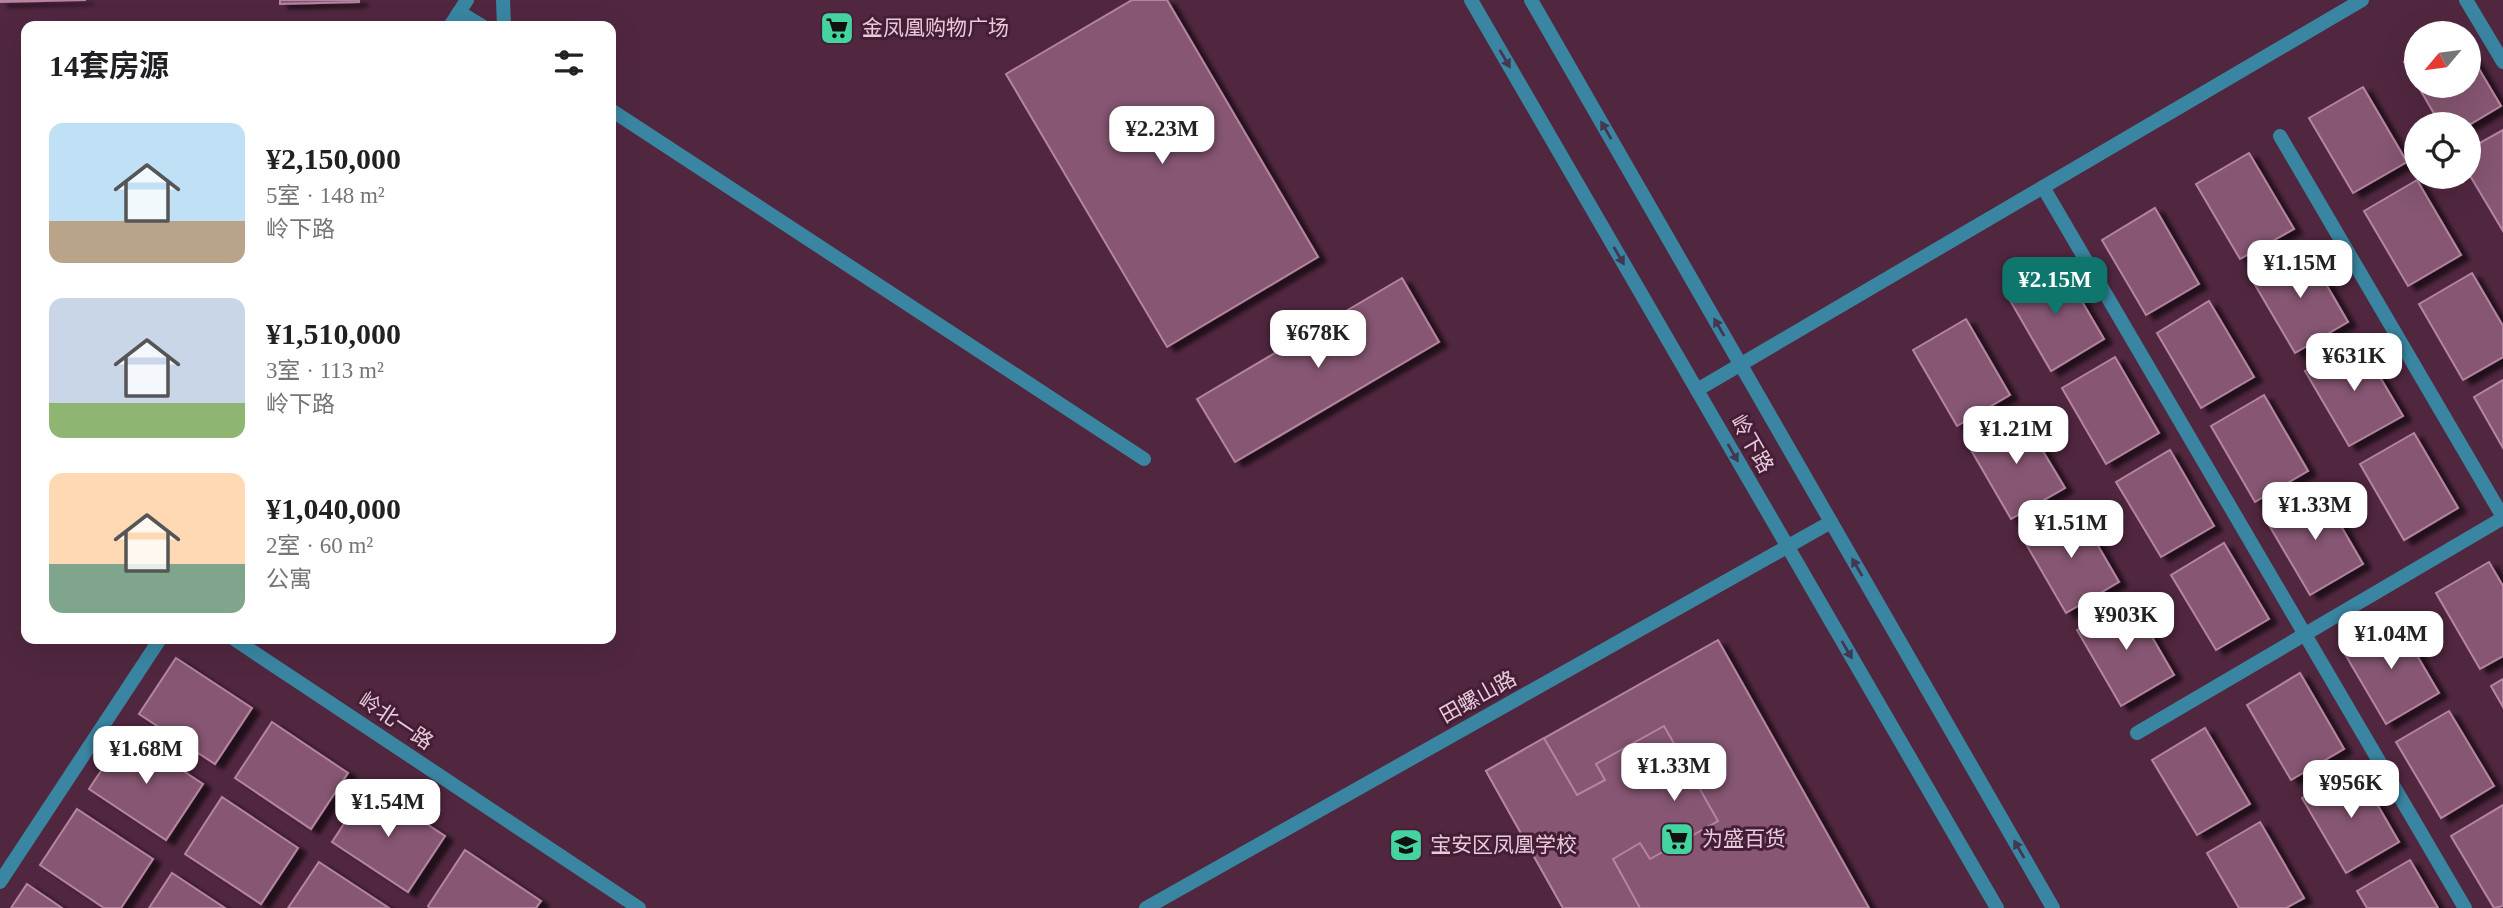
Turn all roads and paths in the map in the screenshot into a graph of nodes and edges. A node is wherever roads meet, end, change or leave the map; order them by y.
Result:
1 (503, 0) edge
2 (1471, 0) edge
3 (1531, 0) edge
4 (2362, 0) edge
5 (2466, 0) edge
6 (463, 6) edge
7 (453, 21) edge
8 (477, 21) edge
9 (504, 21) edge
10 (2503, 62) edge
11 (616, 113) edge
12 (2280, 136) dead end
13 (2043, 187) junction
14 (1741, 365) junction
15 (1697, 390) junction
16 (1144, 459) dead end
17 (2503, 517) edge
18 (1831, 522) junction
19 (1787, 547) junction
20 (2305, 634) junction
21 (157, 644) edge
22 (242, 644) edge
23 (2137, 733) dead end
24 (0, 882) edge
25 (639, 908) edge
26 (1146, 908) edge
27 (1997, 908) edge
28 (2053, 908) edge
29 (2465, 908) edge

1 - 9 street
2 -> 15 street, 岭下路
14 -> 3 street, 岭下路
4 - 13 street
5 - 10 street
6 - 7 street
6 - 8 street
11 - 16 street
12 - 17 street
13 - 14 street
13 - 20 street
14 - 15 street
14 - 18 street, 岭下路
15 -> 19 street, 岭下路
17 - 20 street
18 - 19 street, 田螺山路
28 -> 18 street, 岭下路
19 - 26 street, 田螺山路
19 -> 27 street, 岭下路
20 - 23 street
20 - 29 street
21 - 24 street
22 - 25 street, 岭北一路

